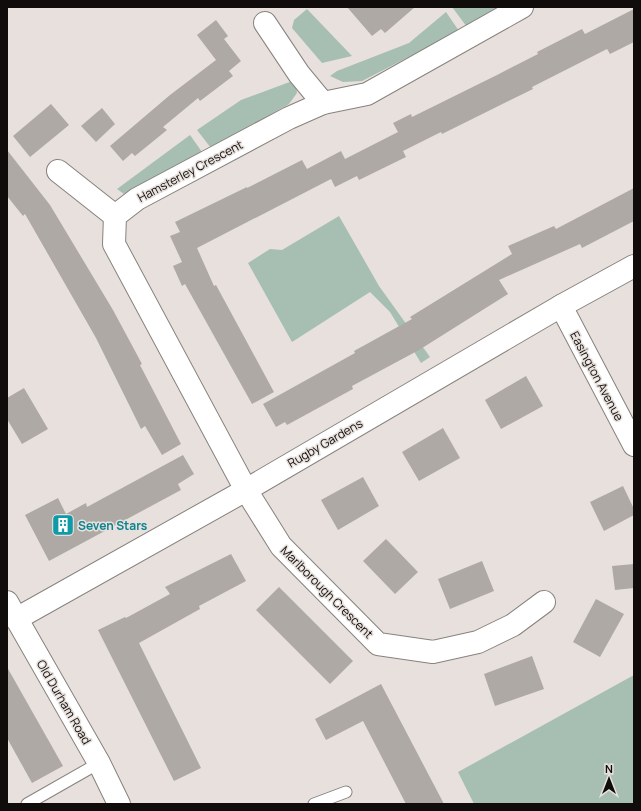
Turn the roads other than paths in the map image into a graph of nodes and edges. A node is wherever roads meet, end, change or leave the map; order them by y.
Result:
1 (522, 7) edge
2 (265, 23) dead end
3 (323, 103) junction
4 (58, 171) dead end
5 (115, 216) junction
6 (634, 266) edge
7 (561, 306) junction
8 (634, 445) edge
9 (246, 490) junction
10 (544, 602) dead end
11 (11, 610) edge
12 (99, 763) junction
13 (346, 792) dead end
14 (27, 804) edge
15 (119, 804) edge
16 (314, 804) edge

1 - 3 street, Hamsterley Crescent
2 - 3 street
3 - 5 street, Hamsterley Crescent
4 - 5 street
5 - 9 street
6 - 7 street, Rugby Gardens
7 - 8 street, Easington Avenue
7 - 9 street, Rugby Gardens
9 - 10 street, Marlborough Crescent
9 - 11 street, Rugby Gardens
11 - 12 street, Old Durham Road
12 - 14 lane
12 - 15 street, Old Durham Road
13 - 16 lane

